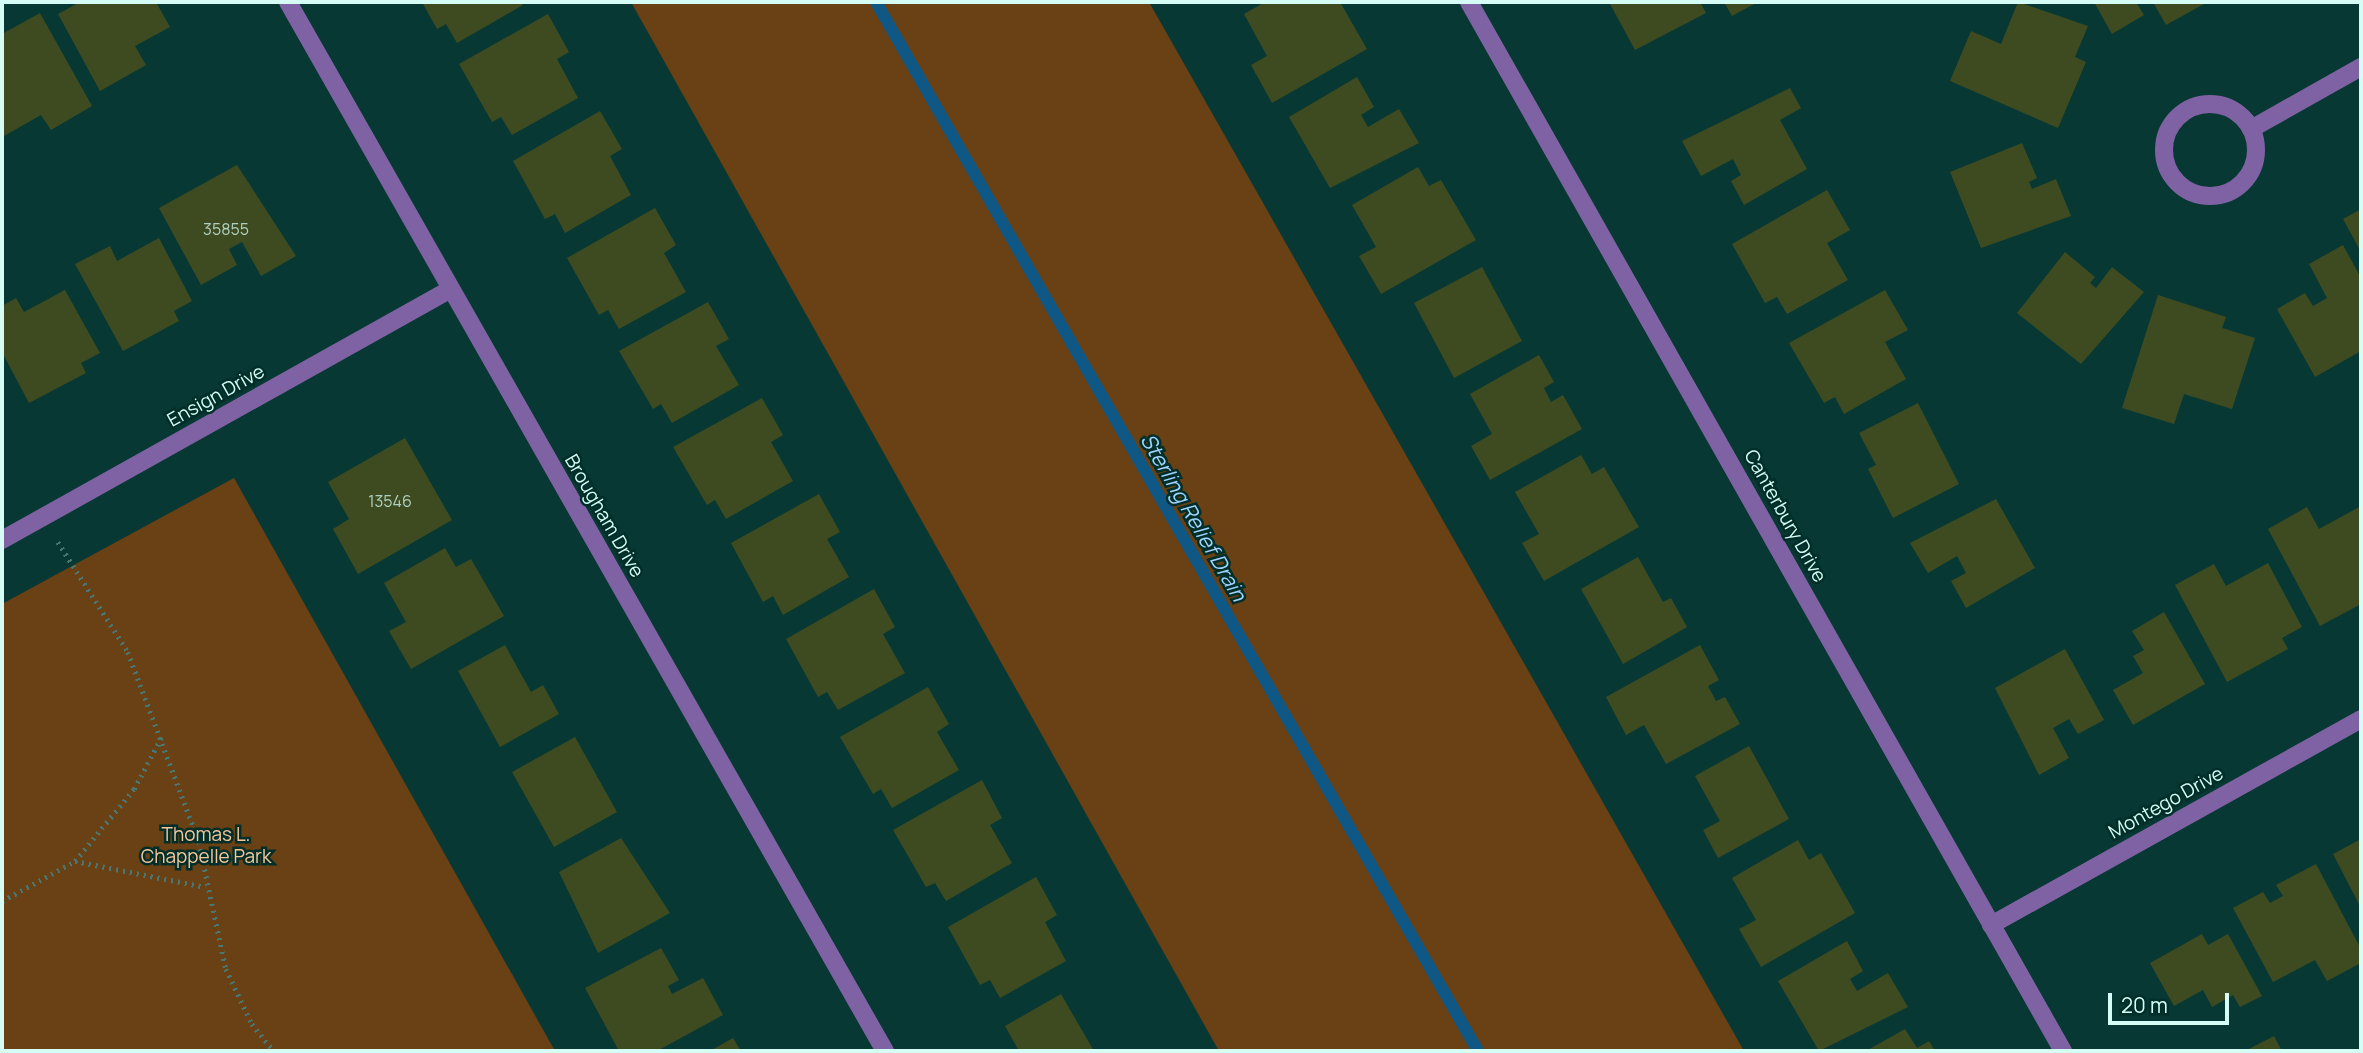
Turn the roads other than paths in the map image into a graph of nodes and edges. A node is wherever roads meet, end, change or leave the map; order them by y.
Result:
1 (288, 2) edge
2 (1469, 2) edge
3 (2361, 67) edge
4 (2251, 129) junction
5 (451, 289) junction
6 (2, 540) edge
7 (2361, 719) edge
8 (1991, 925) junction
9 (885, 1051) edge
10 (2063, 1051) edge

1 - 5 street, Brougham Drive
2 - 8 street, Canterbury Drive
3 - 4 street
4 - 4 street
5 - 6 street, Ensign Drive
5 - 9 street, Brougham Drive
7 - 8 street, Montego Drive
8 - 10 street, Canterbury Drive

